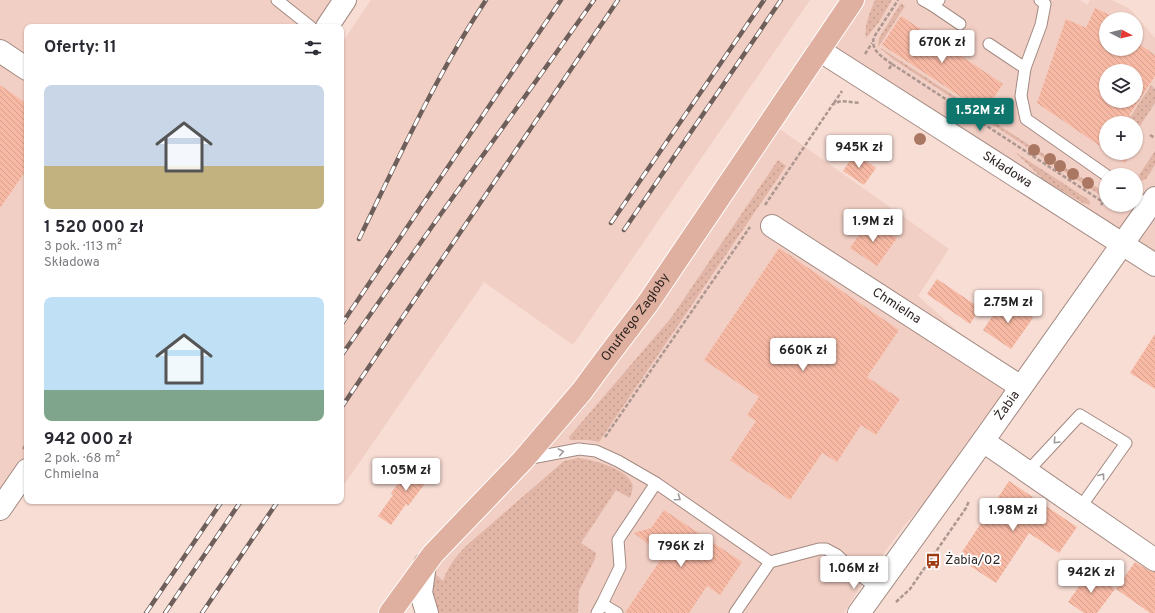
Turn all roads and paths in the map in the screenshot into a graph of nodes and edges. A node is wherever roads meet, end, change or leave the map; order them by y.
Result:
1 (277, 0) edge
2 (345, 0) edge
3 (853, 0) edge
4 (898, 0) edge
5 (1040, 0) edge
6 (931, 2) edge
7 (307, 24) edge
8 (329, 24) edge
9 (960, 24) dead end
10 (989, 44) dead end
11 (819, 50) junction
12 (0, 51) edge
13 (24, 67) edge
14 (1025, 68) junction
15 (879, 88) junction
16 (1150, 135) dead end
17 (1155, 138) edge
18 (1099, 170) edge
19 (1147, 200) edge
20 (768, 216) joint
21 (750, 226) dead end
22 (1123, 244) junction
23 (1155, 265) edge
24 (1020, 387) junction
25 (983, 441) junction
26 (596, 451) junction
27 (523, 460) junction
28 (1027, 472) junction
29 (24, 474) edge
30 (656, 483) junction
31 (1080, 508) junction
32 (0, 509) edge
33 (1155, 560) edge
34 (770, 562) junction
35 (425, 564) junction
36 (877, 588) junction
37 (600, 608) edge
38 (395, 610) edge
39 (426, 613) edge
40 (617, 613) edge
41 (735, 613) edge
42 (859, 613) edge

1 - 7 lane
2 - 8 street
3 - 11 main road, Onufrego Zagłoby
4 - 15 path
5 - 14 lane
6 - 9 lane
10 - 14 lane
11 - 15 street, Składowa
11 - 27 main road, Onufrego Zagłoby
12 - 13 street
14 - 18 lane
15 - 20 path
15 - 22 street, Składowa
16 - 17 path
19 - 22 street, Żabia
20 - 24 street, Chmielna
21 - 26 path
22 - 23 street, Składowa
22 - 24 street, Żabia
24 - 25 street, Żabia
25 - 28 street
25 - 36 street, Żabia
27 -> 26 lane
26 - 30 lane
27 - 35 main road, Onufrego Zagłoby
28 - 31 street
31 -> 28 lane
29 - 32 street
30 -> 34 lane
30 - 37 lane
31 - 33 street
34 - 36 lane
34 - 41 lane
35 - 38 main road, Onufrego Zagłoby
35 - 39 street
36 - 42 street, Żabia
37 - 40 lane

